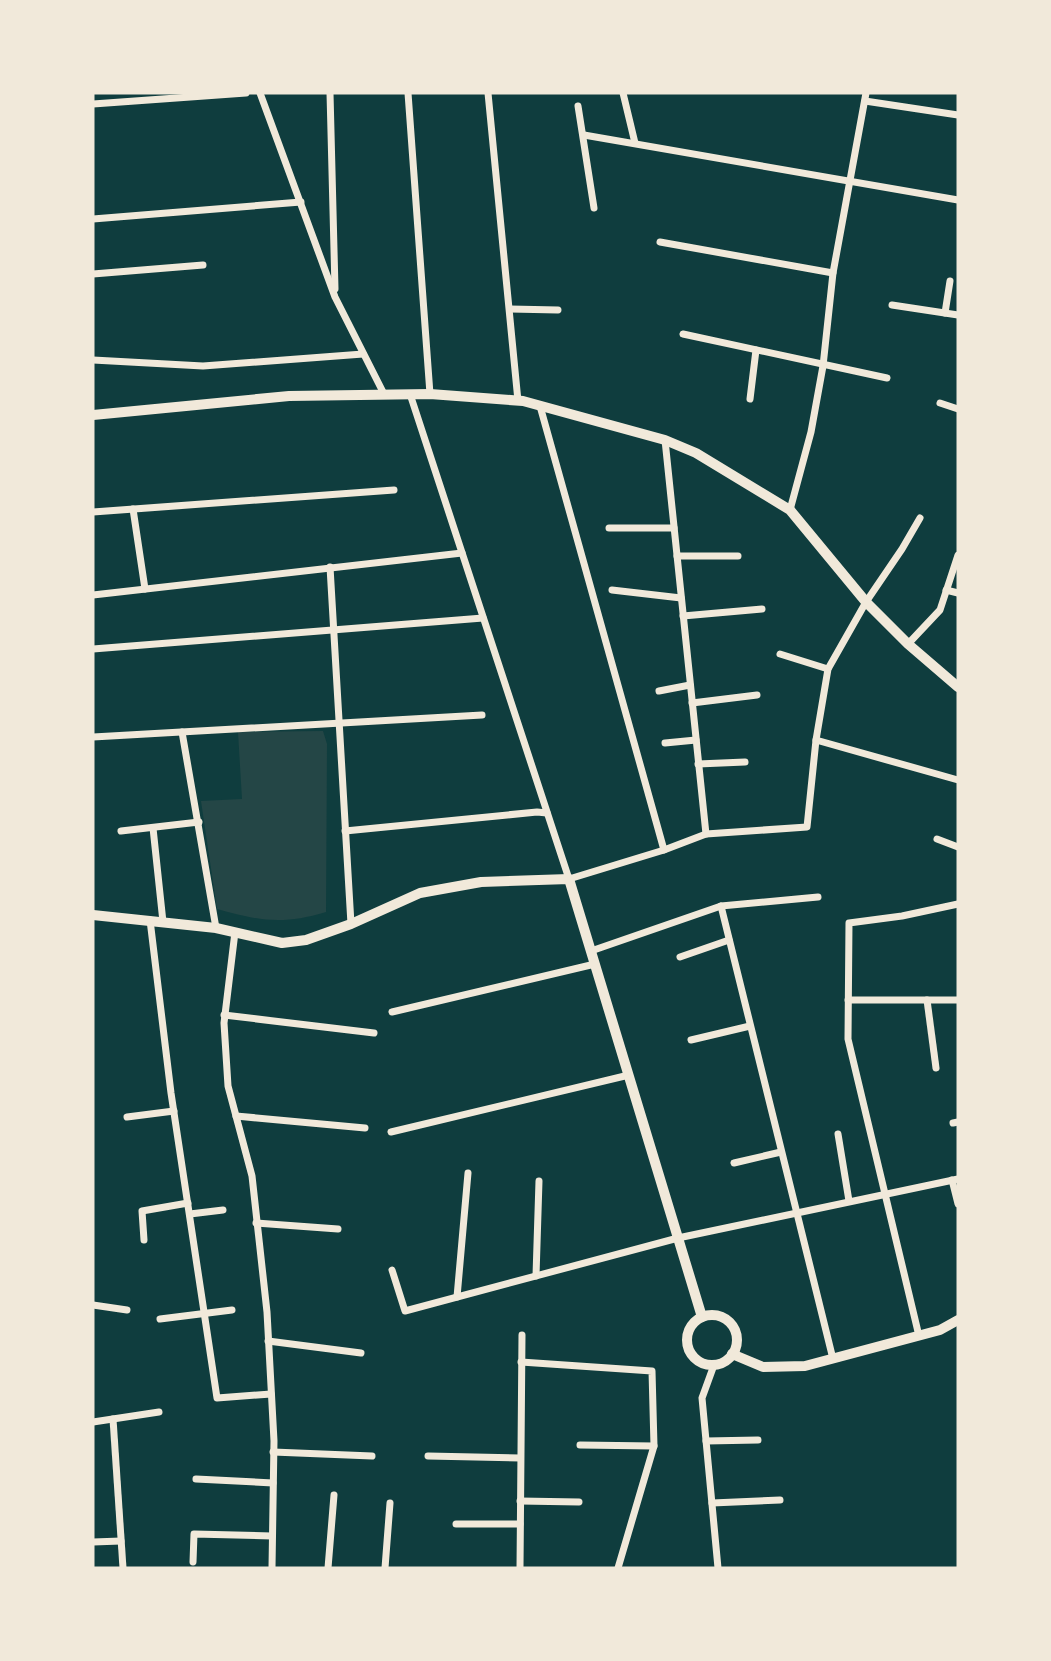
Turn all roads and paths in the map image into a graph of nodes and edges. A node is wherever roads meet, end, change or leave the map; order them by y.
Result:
1 (246, 93) edge
2 (261, 93) edge
3 (330, 93) edge
4 (408, 93) edge
5 (488, 93) edge
6 (623, 93) edge
7 (865, 97) edge
8 (93, 104) edge
9 (578, 106) dead end
10 (958, 115) edge
11 (584, 135) junction
12 (635, 143) junction
13 (850, 181) junction
14 (958, 200) edge
15 (301, 202) junction
16 (594, 208) dead end
17 (93, 219) edge
18 (660, 242) dead end
19 (203, 265) dead end
20 (833, 273) junction
21 (93, 274) edge
22 (950, 281) dead end
23 (335, 297) junction
24 (892, 305) dead end
25 (510, 309) junction
26 (558, 310) dead end
27 (945, 313) junction
28 (958, 315) edge
29 (684, 334) dead end
30 (756, 350) junction
31 (363, 354) junction
32 (93, 360) edge
33 (823, 366) junction
34 (887, 379) dead end
35 (384, 394) junction
36 (410, 394) junction
37 (430, 394) junction
38 (958, 397) edge
39 (750, 399) dead end
40 (518, 401) junction
41 (940, 403) dead end
42 (540, 406) junction
43 (955, 408) edge
44 (93, 415) edge
45 (665, 440) junction
46 (394, 490) dead end
47 (133, 509) junction
48 (790, 510) junction
49 (93, 512) edge
50 (920, 518) dead end
51 (609, 528) dead end
52 (674, 528) junction
53 (462, 552) junction
54 (958, 555) edge
55 (677, 556) junction
56 (738, 556) dead end
57 (330, 567) junction
58 (145, 589) junction
59 (612, 590) dead end
60 (946, 590) junction
61 (958, 593) edge
62 (93, 595) edge
63 (681, 598) junction
64 (866, 602) junction
65 (762, 609) dead end
66 (683, 616) junction
67 (483, 618) junction
68 (334, 629) junction
69 (908, 644) junction
70 (93, 649) edge
71 (780, 654) dead end
72 (828, 669) junction
73 (690, 685) junction
74 (958, 687) edge
75 (659, 691) dead end
76 (757, 695) dead end
77 (692, 703) junction
78 (482, 715) dead end
79 (339, 723) junction
80 (183, 732) junction
81 (93, 737) edge
82 (696, 740) junction
83 (816, 740) junction
84 (665, 743) dead end
85 (745, 762) dead end
86 (698, 764) junction
87 (958, 780) edge
88 (547, 813) junction
89 (199, 822) junction
90 (153, 828) junction
91 (121, 831) dead end
92 (345, 831) junction
93 (706, 834) junction
94 (937, 839) dead end
95 (958, 847) edge
96 (664, 850) junction
97 (569, 879) junction
98 (818, 898) dead end
99 (958, 904) edge
100 (721, 906) junction
101 (93, 915) edge
102 (150, 920) junction
103 (163, 922) junction
104 (351, 923) junction
105 (216, 928) junction
106 (235, 932) junction
107 (729, 940) junction
108 (591, 951) junction
109 (680, 957) dead end
110 (595, 964) junction
111 (848, 1000) junction
112 (927, 1000) junction
113 (958, 1000) edge
114 (392, 1012) dead end
115 (224, 1015) junction
116 (750, 1026) junction
117 (374, 1033) dead end
118 (691, 1040) dead end
119 (936, 1068) dead end
120 (629, 1075) junction
121 (174, 1111) junction
122 (236, 1116) junction
123 (127, 1117) dead end
124 (365, 1128) dead end
125 (391, 1132) dead end
126 (838, 1134) dead end
127 (781, 1152) junction
128 (734, 1163) dead end
129 (467, 1173) dead end
130 (955, 1179) edge
131 (539, 1181) dead end
132 (887, 1194) junction
133 (849, 1202) junction
134 (188, 1203) junction
135 (958, 1204) edge
136 (223, 1210) dead end
137 (796, 1213) junction
138 (190, 1214) junction
139 (256, 1223) junction
140 (338, 1229) dead end
141 (678, 1238) junction
142 (144, 1240) dead end
143 (392, 1270) dead end
144 (536, 1276) junction
145 (457, 1297) junction
146 (93, 1305) edge
147 (127, 1310) dead end
148 (232, 1310) dead end
149 (205, 1313) junction
150 (702, 1317) junction
151 (160, 1319) dead end
152 (958, 1320) edge
153 (522, 1335) dead end
154 (919, 1336) junction
155 (268, 1341) junction
156 (361, 1353) dead end
157 (732, 1354) junction
158 (833, 1359) junction
159 (522, 1362) junction
160 (714, 1365) junction
161 (271, 1394) junction
162 (159, 1412) dead end
163 (113, 1419) junction
164 (93, 1422) edge
165 (758, 1440) dead end
166 (706, 1441) junction
167 (580, 1445) dead end
168 (654, 1446) junction
169 (273, 1452) junction
170 (372, 1456) dead end
171 (428, 1457) dead end
172 (520, 1458) junction
173 (196, 1479) dead end
174 (273, 1483) junction
175 (334, 1495) dead end
176 (780, 1500) dead end
177 (520, 1501) junction
178 (579, 1502) dead end
179 (390, 1503) dead end
180 (712, 1503) junction
181 (456, 1524) dead end
182 (520, 1524) junction
183 (272, 1536) junction
184 (121, 1541) junction
185 (93, 1542) edge
186 (193, 1562) dead end
187 (123, 1568) edge
188 (272, 1568) edge
189 (328, 1568) edge
190 (385, 1568) edge
191 (520, 1568) edge
192 (618, 1568) edge
193 (719, 1568) edge

1 - 8 street
2 - 15 street
3 - 23 street
4 - 37 street
5 - 25 street
6 - 12 street
7 - 10 street
7 - 13 street
9 - 11 street
11 - 12 street
11 - 16 street
12 - 13 street
13 - 14 street
13 - 20 street
15 - 17 street
15 - 23 street
18 - 20 street
19 - 21 street
20 - 33 street
22 - 27 street
23 - 31 street
24 - 27 street
25 - 26 street
25 - 40 street
27 - 28 street
29 - 30 street
30 - 33 street
30 - 39 street
31 - 32 street
31 - 35 street
33 - 34 street
33 - 48 street
35 - 36 street
35 - 44 street
36 - 37 street
36 - 53 street
37 - 40 street
38 - 43 street
40 - 42 street
41 - 43 street
42 - 45 street
42 - 96 street
45 - 48 street
45 - 52 street
46 - 47 street
47 - 49 street
47 - 58 street
48 - 64 street
50 - 64 street
51 - 52 street
52 - 55 street
53 - 57 street
53 - 67 street
54 - 60 street
55 - 56 street
55 - 63 street
57 - 58 street
57 - 68 street
58 - 62 street
59 - 63 street
60 - 61 street
60 - 69 street
63 - 66 street
64 - 69 street
64 - 72 street
65 - 66 street
66 - 73 street
67 - 68 street
67 - 88 street
68 - 70 street
68 - 79 street
69 - 74 street
71 - 72 street
72 - 83 street
73 - 75 street
73 - 77 street
76 - 77 street
77 - 82 street
78 - 79 street
79 - 80 street
79 - 92 street
80 - 81 street
80 - 89 street
82 - 84 street
82 - 86 street
83 - 87 street
83 - 93 street
85 - 86 street
86 - 93 street
88 - 92 street
88 - 97 street
89 - 90 street
89 - 105 street
90 - 91 street
90 - 103 street
92 - 104 street
93 - 96 street
94 - 95 street
96 - 97 street
97 - 104 street
97 - 108 street
98 - 100 street
99 - 111 street
100 - 107 street
100 - 108 street
101 - 102 street
102 - 103 street
102 - 121 street
103 - 105 street
104 - 106 street
105 - 106 street
106 - 115 street
107 - 109 street
107 - 116 street
108 - 110 street
110 - 114 street
110 - 120 street
111 - 112 street
111 - 132 street
112 - 113 street
112 - 119 street
115 - 117 street
115 - 122 street
116 - 118 street
116 - 127 street
120 - 125 street
120 - 141 street
121 - 123 street
121 - 134 street
122 - 124 street
122 - 139 street
126 - 133 street
127 - 128 street
127 - 137 street
129 - 145 street
130 - 132 street
130 - 135 street
131 - 144 street
132 - 133 street
132 - 154 street
133 - 137 street
134 - 138 street
134 - 142 street
136 - 138 street
137 - 141 street
137 - 158 street
138 - 149 street
139 - 140 street
139 - 155 street
141 - 144 street
141 - 150 street
143 - 145 street
144 - 145 street
146 - 147 street
148 - 149 street
149 - 151 street
149 - 161 street
150 - 157 street
150 - 160 street
152 - 154 street
153 - 159 street
154 - 158 street
155 - 156 street
155 - 161 street
157 - 158 street
157 - 160 street
159 - 168 street
159 - 172 street
160 - 166 street
161 - 169 street
162 - 163 street
163 - 164 street
163 - 184 street
165 - 166 street
166 - 180 street
167 - 168 street
168 - 192 street
169 - 170 street
169 - 174 street
171 - 172 street
172 - 177 street
173 - 174 street
174 - 183 street
175 - 189 street
176 - 180 street
177 - 178 street
177 - 182 street
179 - 190 street
180 - 193 street
181 - 182 street
182 - 191 street
183 - 186 street
183 - 188 street
184 - 185 street
184 - 187 street

